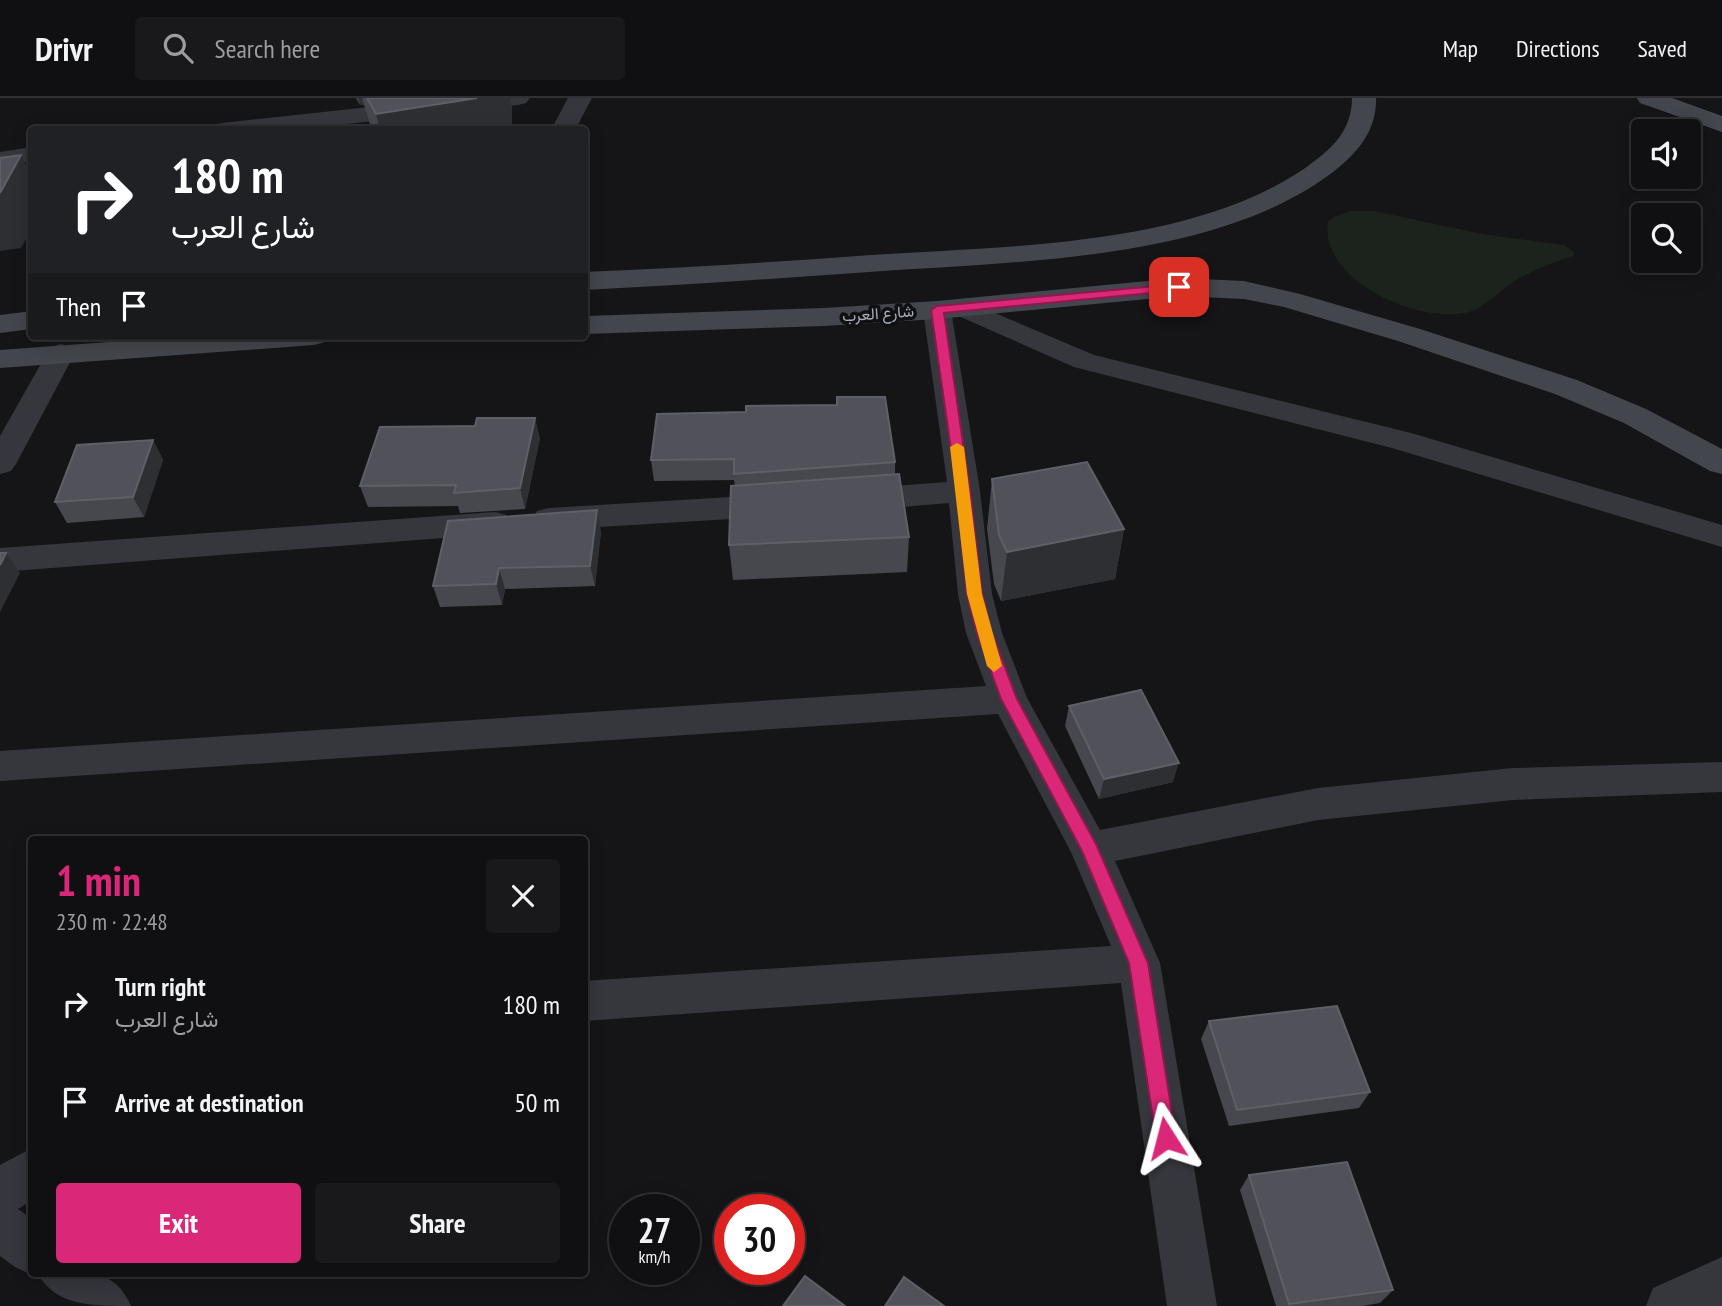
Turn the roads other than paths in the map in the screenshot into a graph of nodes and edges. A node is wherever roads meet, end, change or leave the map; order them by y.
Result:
1 (266, 98) edge
2 (518, 98) edge
3 (580, 98) edge
4 (1364, 98) edge
5 (1649, 98) edge
6 (262, 124) junction
7 (1722, 125) edge
8 (249, 126) edge
9 (565, 126) edge
10 (28, 156) edge
11 (0, 159) edge
12 (588, 281) edge
13 (951, 309) junction
14 (28, 320) edge
15 (0, 324) edge
16 (588, 325) edge
17 (254, 340) edge
18 (61, 353) junction
19 (0, 359) edge
20 (1722, 463) edge
21 (0, 464) edge
22 (964, 491) junction
23 (1722, 536) edge
24 (0, 560) edge
25 (1009, 699) junction
26 (0, 766) edge
27 (1722, 777) edge
28 (1090, 849) junction
29 (1139, 963) junction
30 (588, 1001) edge
31 (28, 1174) edge
32 (0, 1193) edge
33 (0, 1226) edge
34 (28, 1247) edge
35 (67, 1277) edge
36 (1722, 1282) edge
37 (106, 1306) edge
38 (1192, 1306) edge
39 (1671, 1306) edge

1 - 6 street
2 - 6 street
3 - 9 street
4 - 12 main road
5 - 7 main road
6 - 8 street
10 - 11 street
13 - 16 main road, شارع العرب
13 - 20 main road, شارع العرب
13 - 22 street
13 - 23 street
14 - 15 main road
17 - 18 main road
18 - 19 main road
18 - 21 street
22 - 24 street
22 - 25 street
25 - 26 street
25 - 28 street
27 - 28 street
28 - 29 street
29 - 30 street
29 - 38 street
31 - 32 street
33 - 34 street
35 - 37 street
36 - 39 street

